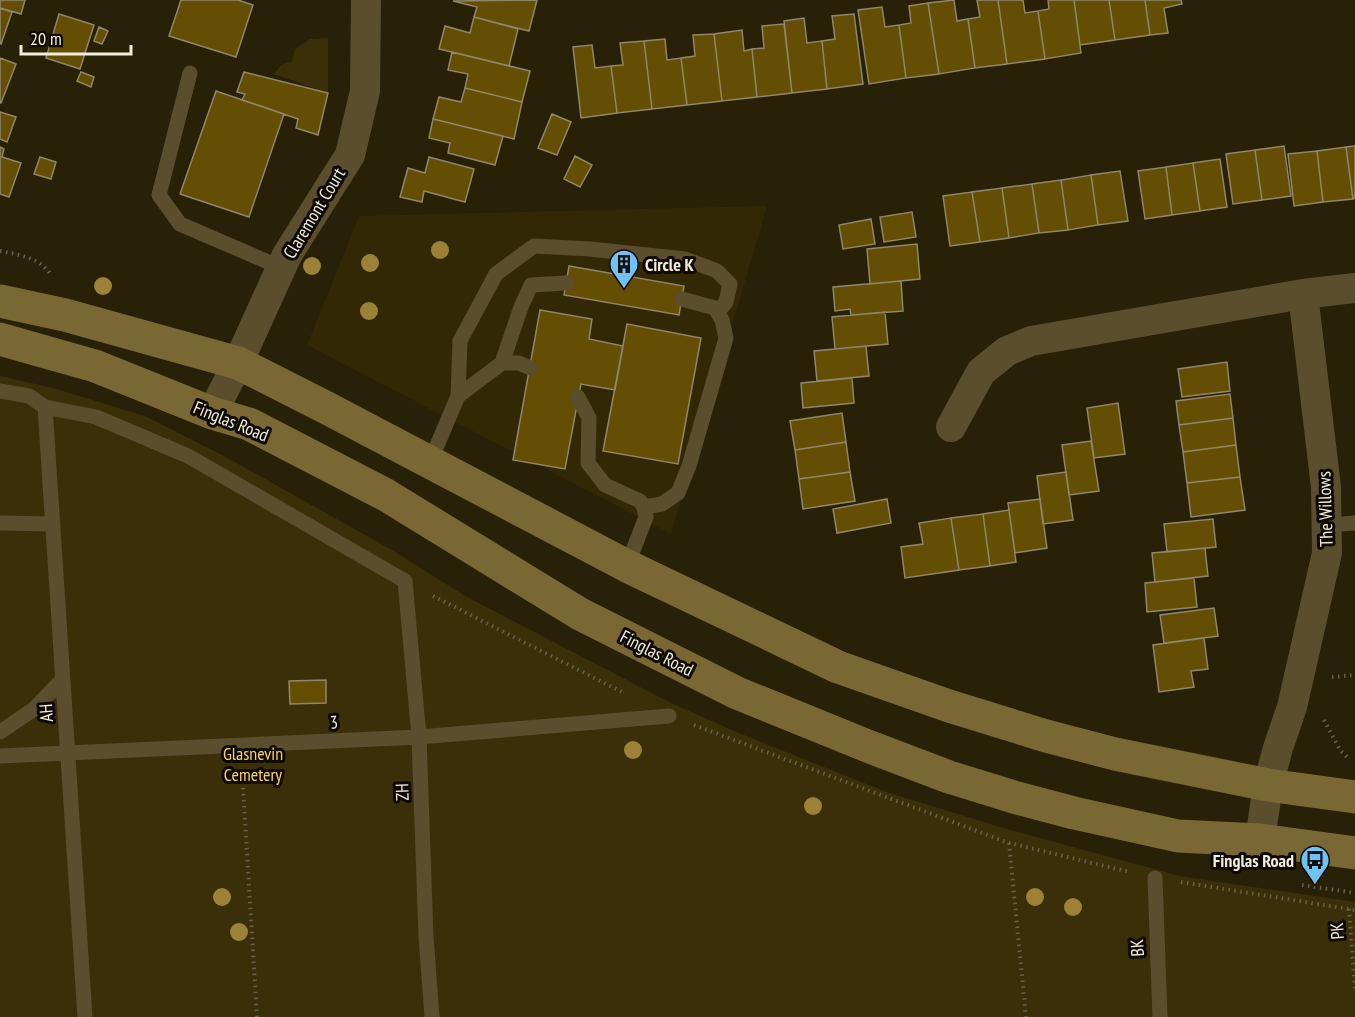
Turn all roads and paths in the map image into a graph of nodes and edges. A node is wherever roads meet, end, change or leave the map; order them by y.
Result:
1 (366, 0) edge
2 (190, 73) dead end
3 (0, 251) edge
4 (45, 266) dead end
5 (282, 268) junction
6 (567, 283) dead end
7 (1355, 288) edge
8 (1303, 294) junction
9 (682, 298) dead end
10 (0, 301) edge
11 (717, 312) junction
12 (0, 339) edge
13 (238, 363) junction
14 (502, 363) junction
15 (530, 368) dead end
16 (0, 391) edge
17 (458, 396) junction
18 (578, 397) dead end
19 (45, 407) junction
20 (212, 413) junction
21 (951, 427) dead end
22 (430, 462) junction
23 (644, 507) junction
24 (0, 523) edge
25 (53, 524) junction
26 (1341, 524) edge
27 (627, 566) junction
28 (1355, 675) edge
29 (1337, 676) dead end
30 (63, 679) junction
31 (1325, 711) dead end
32 (669, 716) dead end
33 (0, 732) edge
34 (419, 737) junction
35 (240, 746) junction
36 (69, 754) junction
37 (0, 756) edge
38 (1342, 762) dead end
39 (1349, 765) dead end
40 (1355, 765) edge
41 (1268, 785) junction
42 (1355, 797) edge
43 (1260, 840) junction
44 (1009, 843) dead end
45 (1355, 853) edge
46 (1155, 878) joint
47 (1349, 909) junction
48 (1355, 910) edge
49 (1355, 988) edge
50 (85, 1017) edge
51 (257, 1017) edge
52 (432, 1017) edge
53 (1026, 1017) edge
54 (1160, 1017) edge

1 - 5 street, Claremont Court
2 - 5 lane
3 - 4 path
5 - 13 street, Claremont Court
6 - 14 lane
7 - 8 street
8 - 21 street
8 - 26 street, The Willows
9 - 11 lane
10 - 13 main road
11 - 17 lane
11 - 23 lane
12 - 20 main road, Finglas Road
13 - 20 street, Claremont Court
13 - 22 main road
14 - 15 lane
14 - 17 lane
16 - 19 lane
17 - 22 lane
18 - 23 lane
19 - 25 lane, AH
19 - 34 lane, ZH
20 - 43 main road, Finglas Road
22 - 27 main road
23 - 27 lane
24 - 25 lane
25 - 30 lane, AH
26 - 41 street, The Willows
27 - 41 main road
28 - 29 path
30 - 33 lane
30 - 36 lane, AH
31 - 40 path
32 - 34 lane, 3
34 - 35 lane, 3
34 - 52 lane, ZH
35 - 36 lane, 3
35 - 51 path
36 - 37 lane, 3
36 - 50 lane, AH
38 - 39 path
41 - 42 main road
41 - 43 street, The Willows
43 - 45 main road, Finglas Road
44 - 53 path
46 - 47 path
46 - 54 lane, BK
47 - 48 path
47 - 49 path, PK

